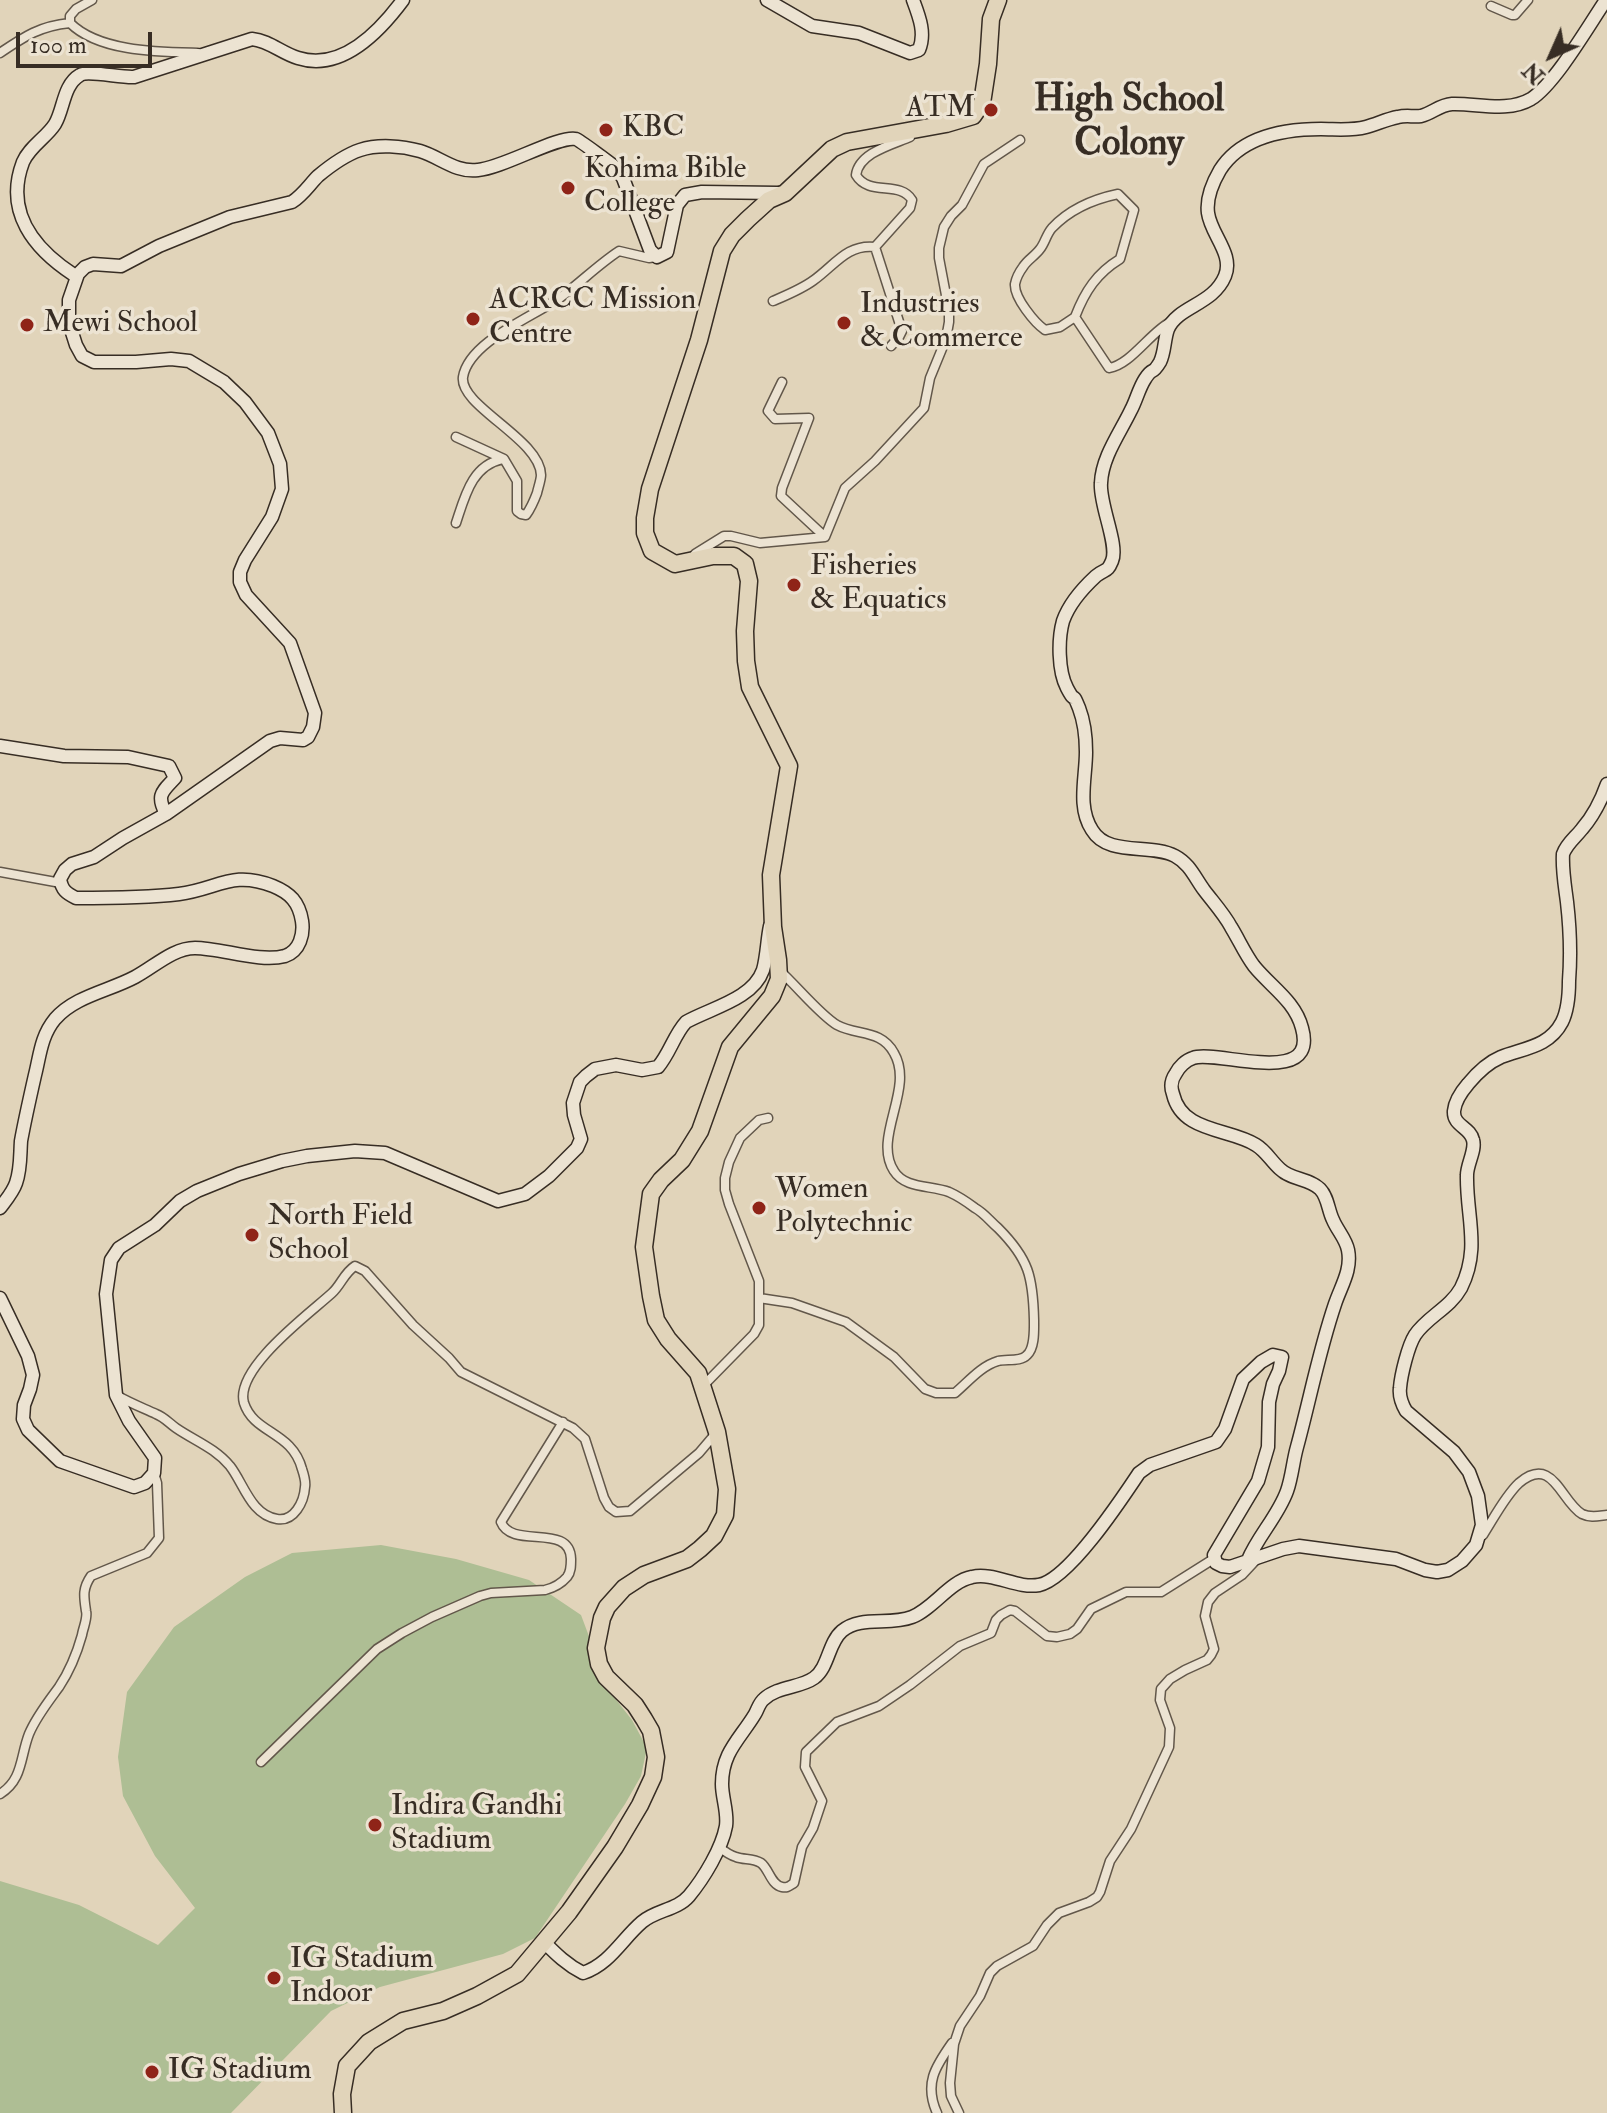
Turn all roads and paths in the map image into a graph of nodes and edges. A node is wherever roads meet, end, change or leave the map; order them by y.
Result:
1 (92, 0) edge
2 (403, 0) edge
3 (767, 0) edge
4 (913, 0) edge
5 (998, 0) edge
6 (1528, 0) edge
7 (1606, 0) edge
8 (1491, 6) dead end
9 (70, 23) junction
10 (3, 49) edge
11 (211, 54) junction
12 (932, 126) junction
13 (1020, 140) dead end
14 (785, 193) junction
15 (875, 247) junction
16 (657, 257) junction
17 (78, 274) junction
18 (773, 301) dead end
19 (1075, 317) junction
20 (1173, 320) junction
21 (891, 346) dead end
22 (782, 382) dead end
23 (456, 437) dead end
24 (504, 459) junction
25 (456, 523) dead end
26 (825, 537) junction
27 (675, 564) junction
28 (0, 746) edge
29 (1607, 784) edge
30 (166, 814) junction
31 (0, 872) edge
32 (61, 883) junction
33 (773, 913) junction
34 (778, 969) junction
35 (768, 1118) dead end
36 (0, 1208) edge
37 (0, 1298) edge
38 (759, 1298) junction
39 (702, 1387) junction
40 (116, 1395) junction
41 (563, 1422) junction
42 (717, 1432) junction
43 (154, 1473) junction
44 (1607, 1515) edge
45 (1476, 1545) junction
46 (1215, 1558) junction
47 (1255, 1558) junction
48 (261, 1762) dead end
49 (0, 1794) edge
50 (719, 1847) junction
51 (544, 1942) junction
52 (957, 2035) junction
53 (343, 2113) edge
54 (937, 2113) edge
55 (959, 2113) edge

1 - 9 street
2 - 11 street
3 - 4 street
5 - 12 highway
6 - 8 street
7 - 20 street
9 - 10 street
9 - 11 street
11 - 17 street
12 - 14 highway
12 - 15 street
13 - 26 street
14 - 16 street
14 - 27 highway
15 - 18 street
15 - 21 street
16 - 17 street
16 - 24 street
17 - 30 street
19 - 19 street
19 - 20 street
20 - 47 street
22 - 26 street
23 - 24 street
24 - 25 street
26 - 27 street
27 - 33 highway
28 - 30 street
29 - 45 street
30 - 32 street
31 - 32 street
32 - 36 street
33 - 34 highway
33 - 40 street
34 - 38 street
34 - 39 highway
35 - 38 street
37 - 43 street
38 - 39 street
39 - 42 highway
40 - 41 street
40 - 43 street
41 - 42 street
41 - 48 street
42 - 51 highway
43 - 49 street
44 - 45 street
45 - 47 street
46 - 47 street
46 - 50 street
46 - 50 street
47 - 52 street
50 - 51 street
51 - 53 highway
52 - 54 street
52 - 55 street

